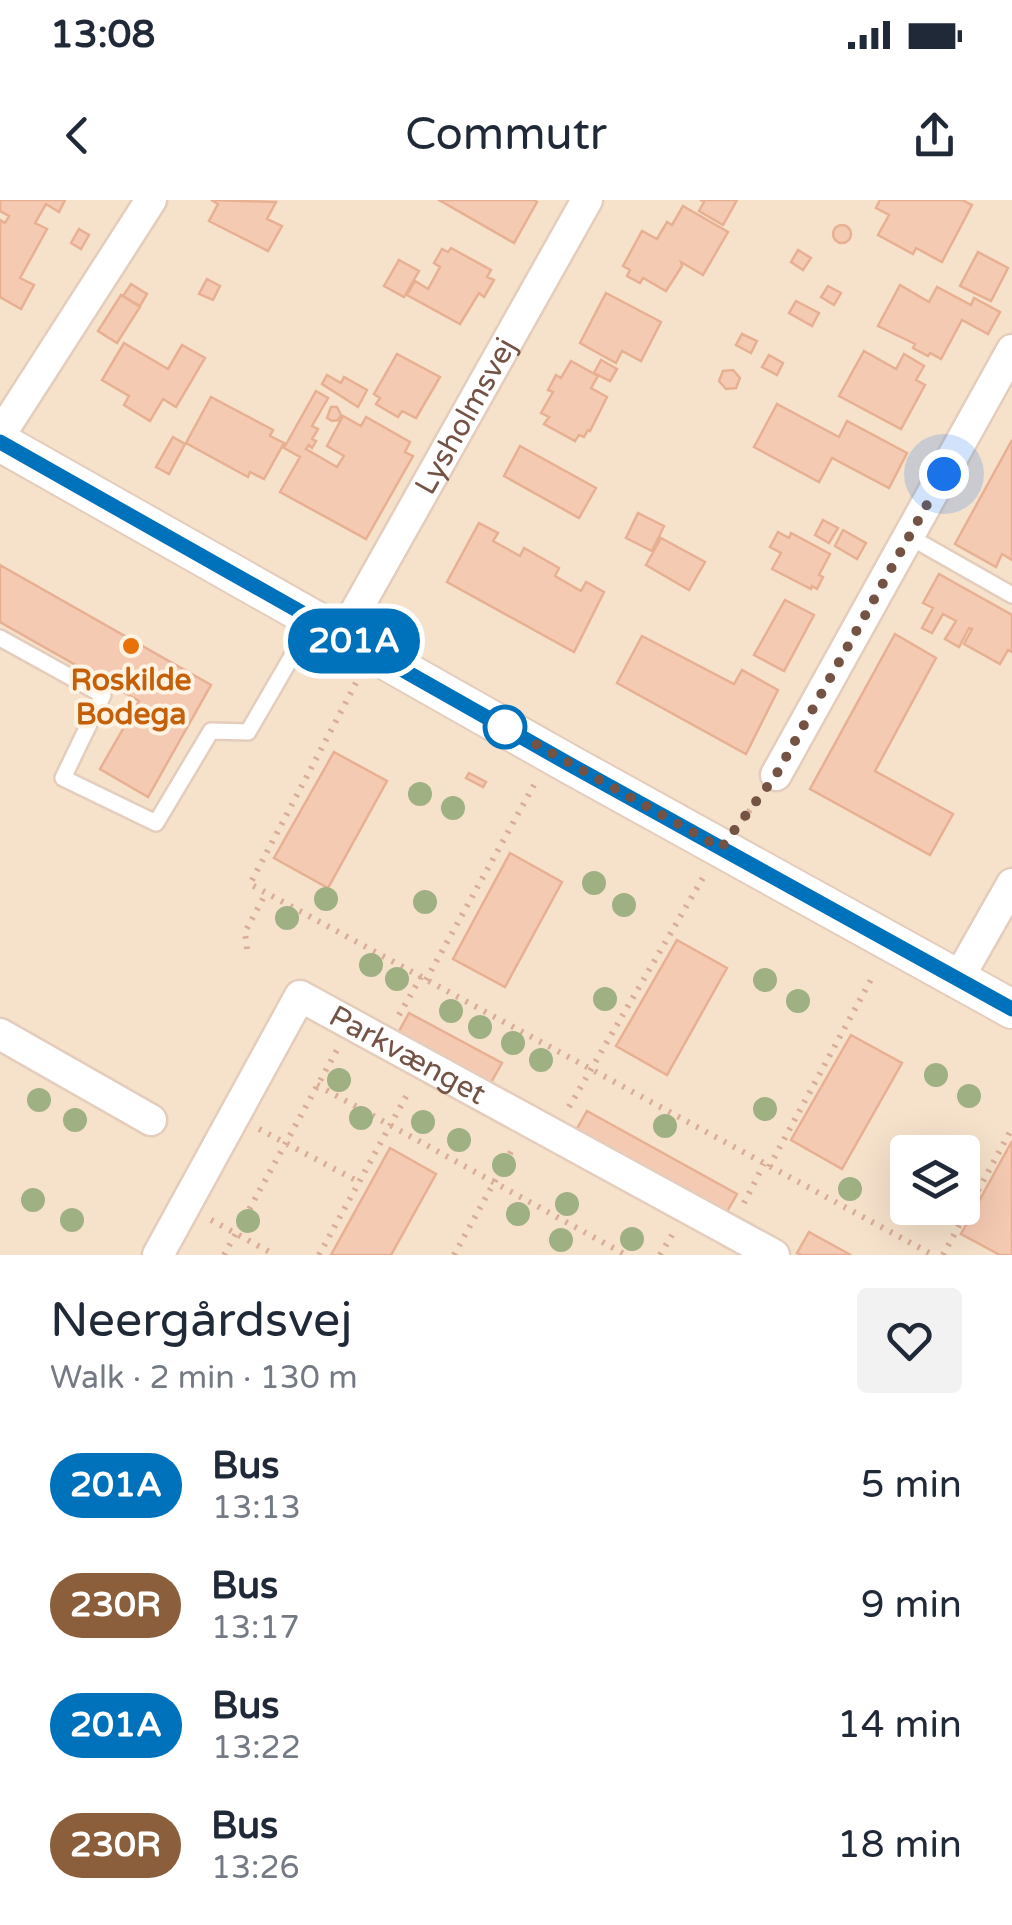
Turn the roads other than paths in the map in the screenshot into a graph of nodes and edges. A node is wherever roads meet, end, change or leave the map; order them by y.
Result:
1 (151, 200) edge
2 (587, 200) edge
3 (1012, 350) edge
4 (0, 439) edge
5 (910, 537) junction
6 (1012, 594) edge
7 (343, 635) junction
8 (0, 638) edge
9 (776, 775) road end
10 (1012, 884) edge
11 (958, 979) junction
12 (1012, 1009) edge
13 (0, 1034) edge
14 (152, 1120) dead end
15 (158, 1255) edge
16 (774, 1255) edge

1 - 4 street
2 - 7 street, Lysholmsvej
3 - 5 street
4 - 7 street
5 - 6 lane
5 - 9 street
7 - 8 lane
7 - 11 street
10 - 11 street
11 - 12 street
13 - 14 street
15 - 16 street, Parkvænget

